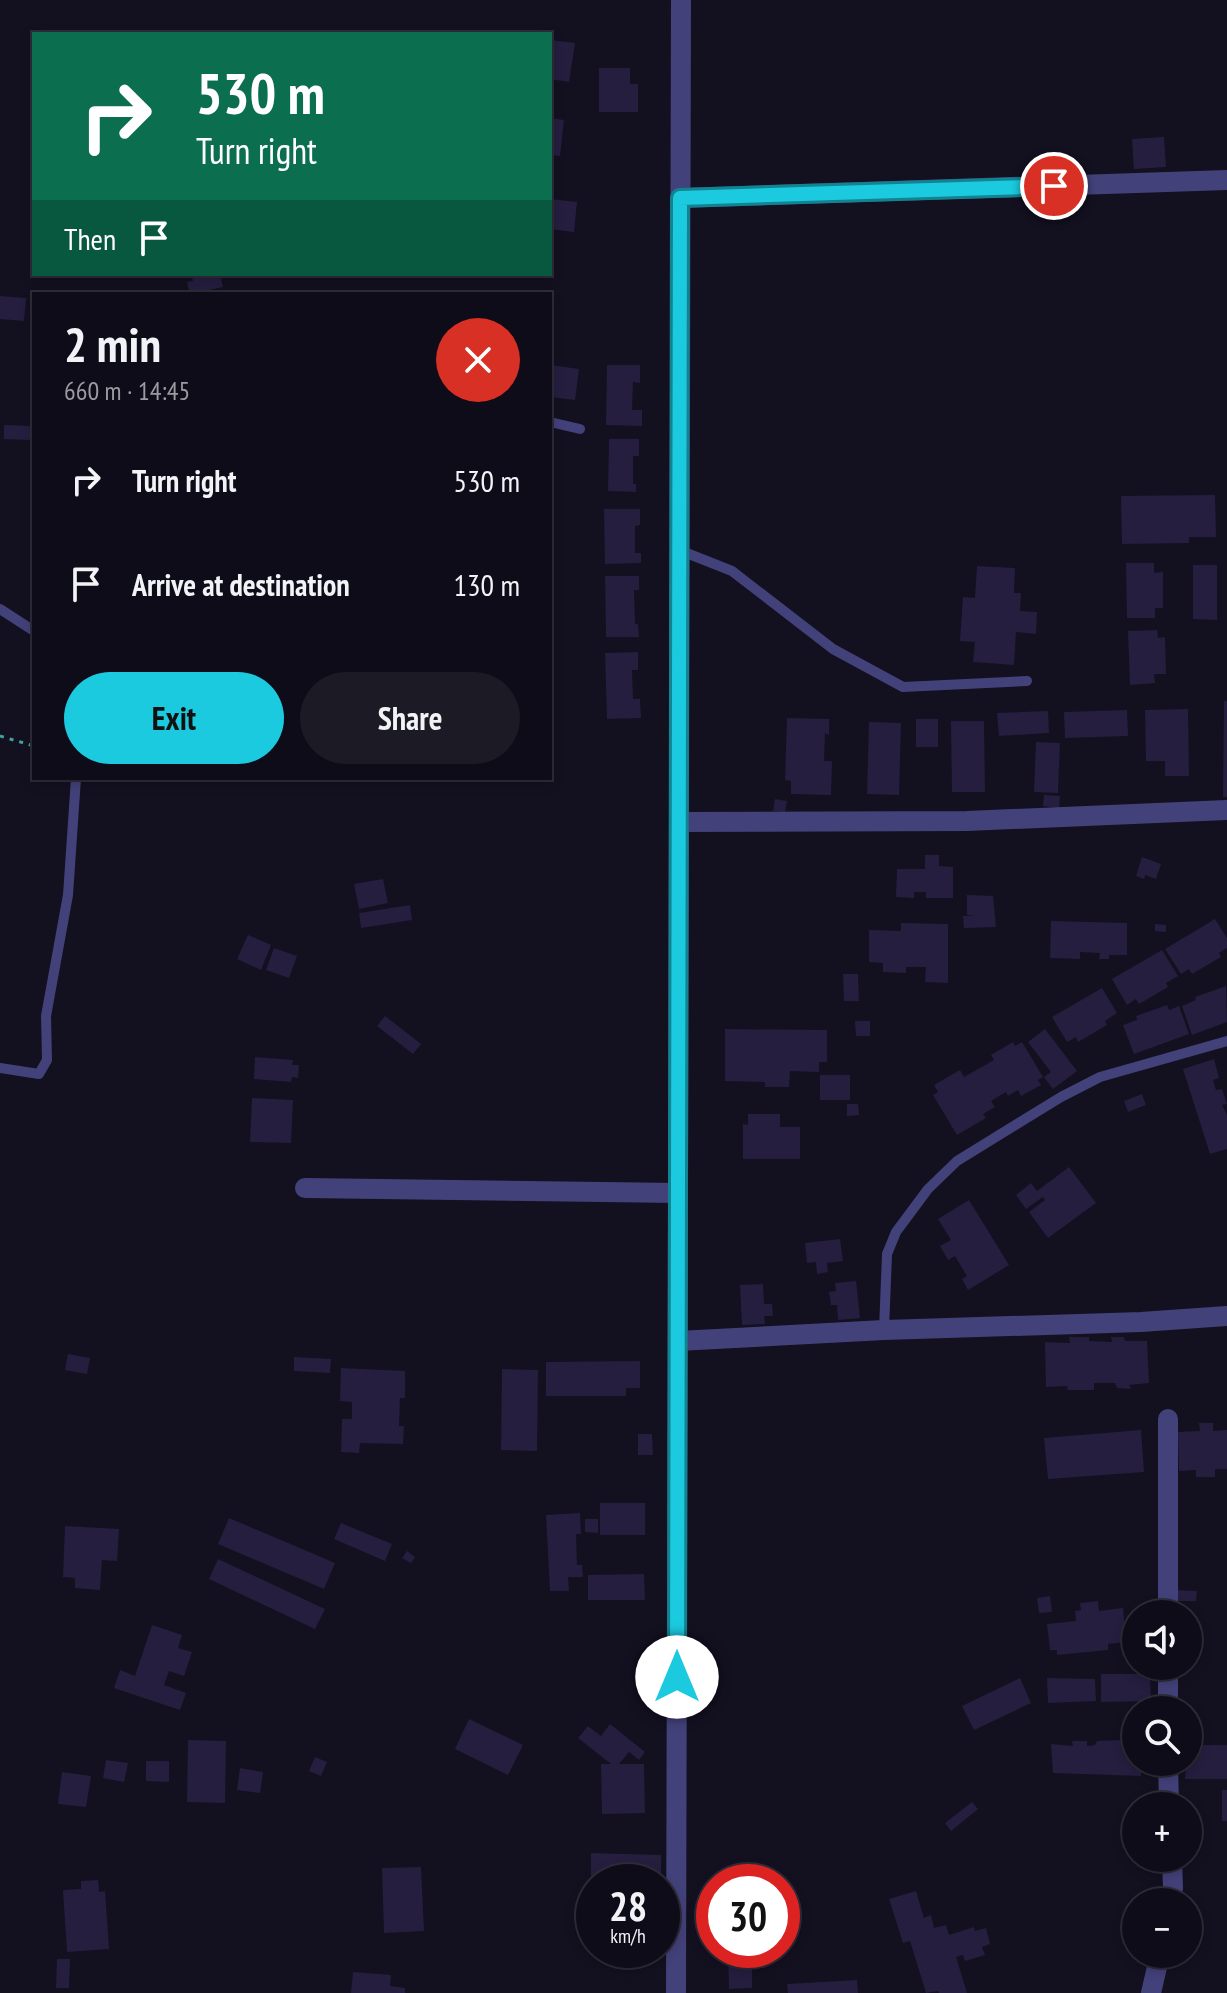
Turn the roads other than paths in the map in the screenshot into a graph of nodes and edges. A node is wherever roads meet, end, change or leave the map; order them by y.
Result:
1 (681, 0) edge
2 (1227, 180) edge
3 (680, 198) junction
4 (552, 422) edge
5 (580, 429) dead end
6 (679, 550) junction
7 (0, 609) edge
8 (32, 630) edge
9 (1027, 681) dead end
10 (76, 780) edge
11 (1227, 810) edge
12 (679, 822) junction
13 (1227, 1041) edge
14 (0, 1068) edge
15 (305, 1188) dead end
16 (678, 1193) junction
17 (1227, 1316) edge
18 (884, 1330) junction
19 (678, 1341) junction
20 (1168, 1419) dead end
21 (1168, 1600) edge
22 (1157, 1968) edge
23 (676, 1993) edge
24 (1151, 1993) edge

1 - 3 street
2 - 3 street
3 - 6 street
4 - 5 lane
6 - 9 lane
6 - 12 street
7 - 8 lane
10 - 14 lane
11 - 12 street
12 - 16 street
13 - 18 lane
15 - 16 street
16 - 19 street
17 - 18 street
18 - 19 street
19 - 23 street
20 - 21 street
22 - 24 street

